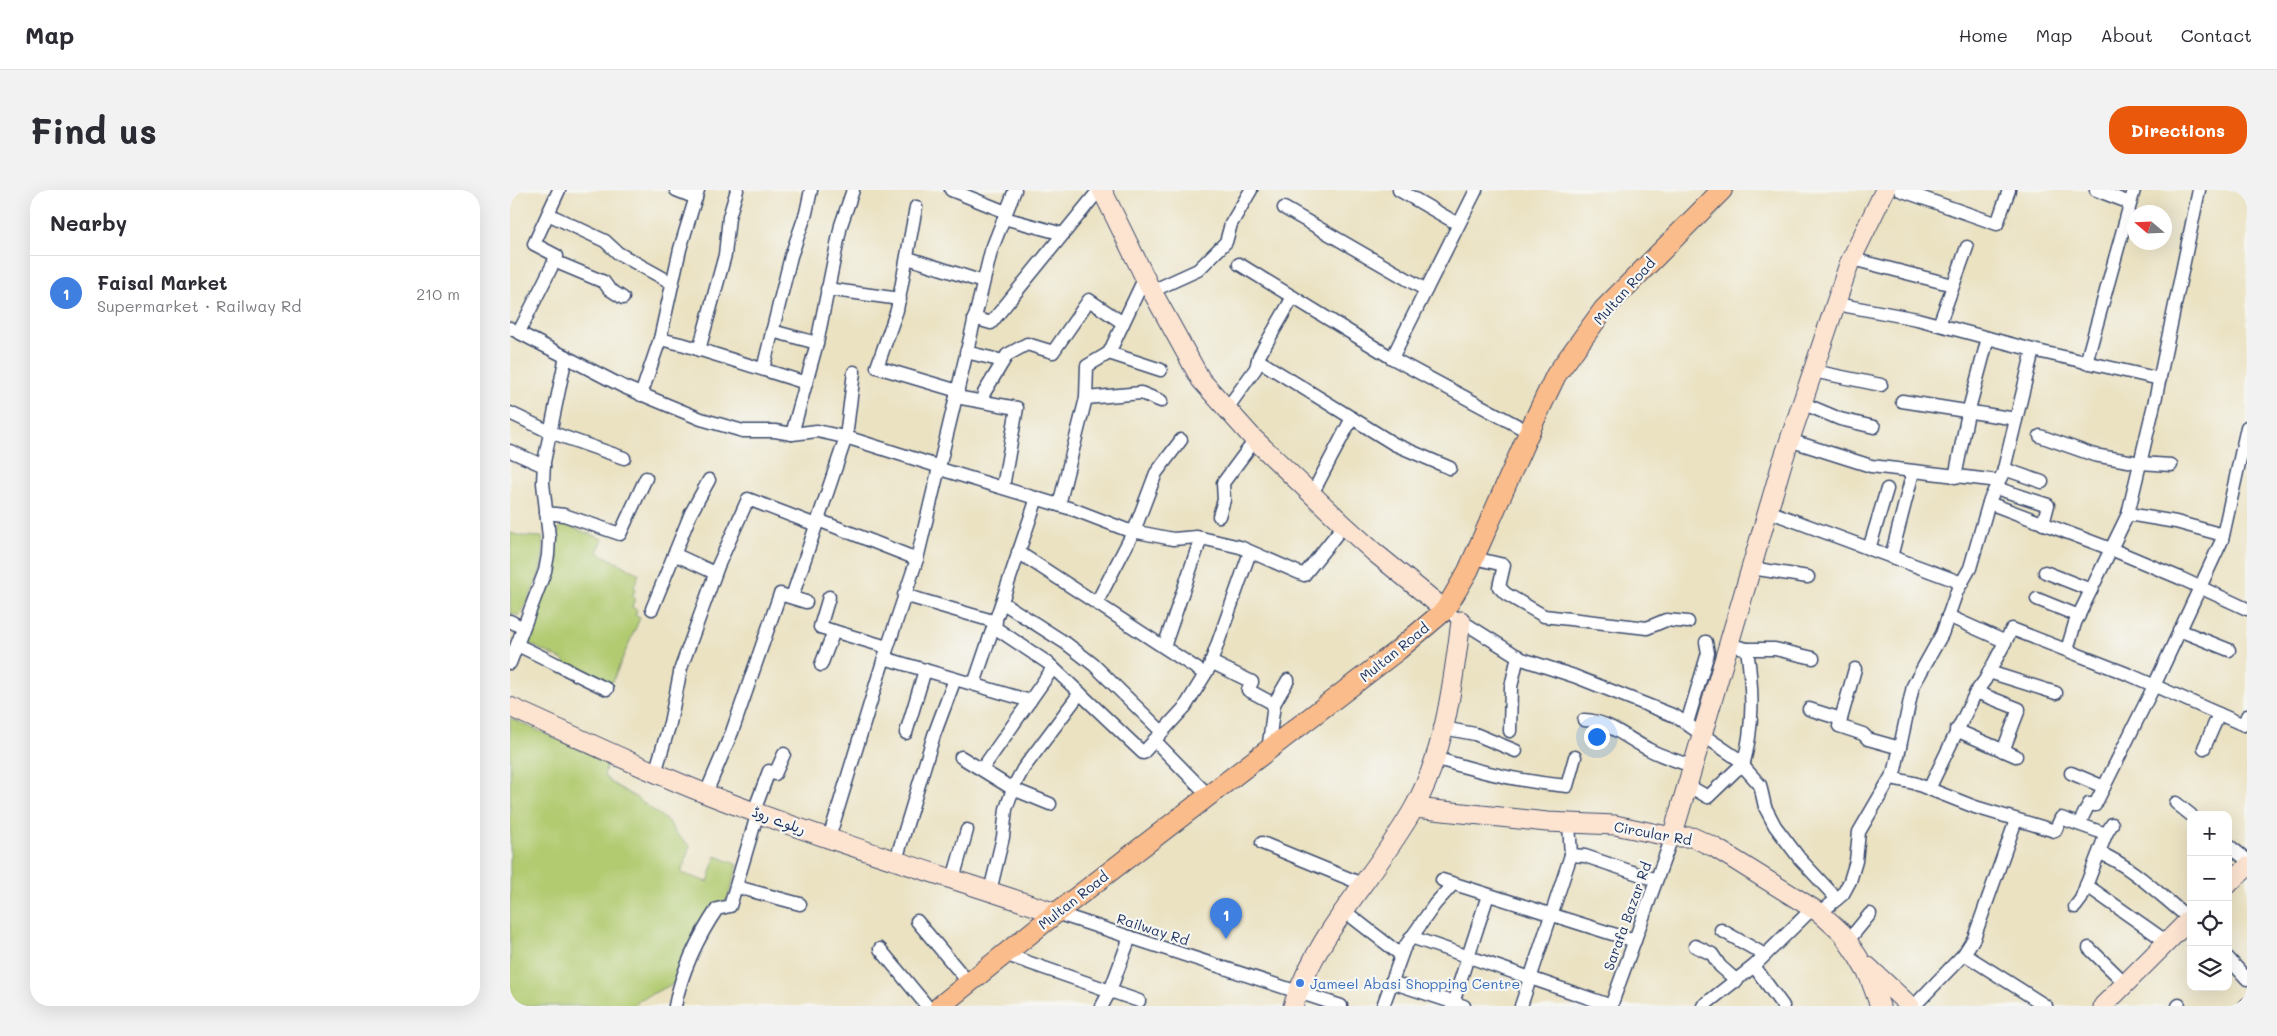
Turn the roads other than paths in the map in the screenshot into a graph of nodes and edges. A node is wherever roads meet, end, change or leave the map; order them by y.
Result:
1 (559, 190) edge
2 (676, 190) edge
3 (737, 190) edge
4 (811, 190) edge
5 (853, 190) edge
6 (951, 190) edge
7 (1015, 190) edge
8 (1098, 190) edge
9 (1102, 190) edge
10 (1251, 190) edge
11 (1399, 190) edge
12 (1476, 190) edge
13 (1720, 190) edge
14 (1885, 190) edge
15 (1900, 190) edge
16 (2009, 190) edge
17 (2096, 190) edge
18 (2134, 190) edge
19 (2199, 190) edge
20 (697, 194) edge
21 (2130, 203) junction
22 (916, 207) dead end
23 (1284, 208) dead end
24 (548, 214) junction
25 (1005, 215) junction
26 (1458, 224) junction
27 (1063, 234) junction
28 (1967, 247) dead end
29 (908, 258) junction
30 (1852, 259) junction
31 (554, 261) junction
32 (1239, 264) dead end
33 (984, 282) junction
34 (672, 283) junction
35 (1148, 284) junction
36 (1953, 284) junction
37 (827, 289) junction
38 (1426, 290) junction
39 (1293, 297) junction
40 (623, 298) dead end
41 (900, 299) junction
42 (1836, 304) junction
43 (974, 318) junction
44 (1123, 323) junction
45 (1939, 325) junction
46 (514, 330) edge
47 (772, 331) junction
48 (1988, 338) junction
49 (660, 339) junction
50 (817, 343) junction
51 (700, 350) junction
52 (2033, 350) junction
53 (966, 352) junction
54 (1109, 353) junction
55 (566, 356) junction
56 (1392, 358) junction
57 (1258, 360) junction
58 (1003, 361) junction
59 (2086, 362) junction
60 (763, 369) junction
61 (1161, 370) dead end
62 (1813, 371) junction
63 (854, 372) dead end
64 (2160, 379) junction
65 (806, 383) junction
66 (1881, 385) dead end
67 (957, 394) junction
68 (641, 395) junction
69 (1086, 398) junction
70 (1161, 400) dead end
71 (982, 401) junction
72 (1902, 401) dead end
73 (1802, 403) junction
74 (1226, 410) junction
75 (510, 413) edge
76 (1968, 413) junction
77 (1352, 418) junction
78 (2016, 419) junction
79 (1874, 427) dead end
80 (2247, 427) edge
81 (550, 432) junction
82 (1529, 432) junction
83 (792, 434) junction
84 (2040, 436) dead end
85 (846, 437) junction
86 (1182, 440) dead end
87 (1255, 440) junction
88 (1790, 440) junction
89 (510, 451) edge
90 (624, 458) dead end
91 (2140, 463) junction
92 (2171, 465) dead end
93 (544, 466) junction
94 (1450, 468) dead end
95 (940, 469) junction
96 (2004, 469) junction
97 (1913, 472) junction
98 (1955, 477) junction
99 (646, 478) dead end
100 (709, 480) dead end
101 (2042, 482) dead end
102 (1997, 484) junction
103 (1003, 487) junction
104 (1887, 489) dead end
105 (1312, 494) junction
106 (1037, 498) junction
107 (1989, 503) junction
108 (1060, 505) junction
109 (1768, 511) junction
110 (546, 513) junction
111 (2128, 514) junction
112 (1219, 516) dead end
113 (817, 522) junction
114 (2043, 524) junction
115 (1344, 525) junction
116 (1134, 532) junction
117 (2223, 535) junction
118 (1201, 538) junction
119 (1869, 549) junction
120 (2111, 549) junction
121 (1018, 552) junction
122 (1250, 552) junction
123 (674, 554) junction
124 (1891, 557) junction
125 (917, 558) junction
126 (1474, 558) junction
127 (1751, 568) junction
128 (2045, 572) dead end
129 (715, 573) junction
130 (1808, 577) dead end
131 (1962, 583) junction
132 (2199, 588) junction
133 (2091, 590) junction
134 (904, 595) junction
135 (828, 596) dead end
136 (792, 597) junction
137 (2037, 599) dead end
138 (806, 602) dead end
139 (1097, 602) junction
140 (1003, 603) junction
141 (652, 609) dead end
142 (2247, 609) edge
143 (1445, 610) junction
144 (1948, 616) junction
145 (2079, 616) junction
146 (510, 621) edge
147 (1462, 621) junction
148 (1688, 622) dead end
149 (995, 625) junction
150 (523, 628) junction
151 (2179, 630) junction
152 (834, 631) junction
153 (2004, 641) junction
154 (1706, 642) dead end
155 (1728, 644) junction
156 (517, 645) junction
157 (1164, 647) junction
158 (1747, 650) junction
159 (2067, 650) junction
160 (2229, 650) dead end
161 (885, 652) junction
162 (1518, 656) junction
163 (1812, 658) dead end
164 (1211, 662) junction
165 (510, 663) edge
166 (821, 665) dead end
167 (1053, 668) junction
168 (1855, 669) dead end
169 (925, 670) junction
170 (1989, 672) junction
171 (1205, 674) junction
172 (955, 679) junction
173 (1288, 680) dead end
174 (974, 684) junction
175 (2154, 686) junction
176 (607, 689) dead end
177 (1976, 692) junction
178 (2056, 693) dead end
179 (1080, 694) junction
180 (1030, 701) junction
181 (1274, 704) junction
182 (510, 707) edge
183 (1809, 709) dead end
184 (2219, 714) junction
185 (2247, 716) edge
186 (1841, 719) junction
187 (1584, 720) dead end
188 (1443, 728) junction
189 (1694, 728) junction
190 (1956, 730) junction
191 (1510, 731) dead end
192 (906, 733) dead end
193 (1158, 736) junction
194 (1900, 748) junction
195 (2204, 748) dead end
196 (2003, 750) junction
197 (1268, 751) junction
198 (1516, 751) dead end
199 (784, 754) dead end
200 (2016, 756) dead end
201 (961, 757) dead end
202 (1575, 757) dead end
203 (1435, 758) junction
204 (1744, 764) junction
205 (1692, 766) junction
206 (982, 769) junction
207 (655, 773) junction
208 (2071, 773) dead end
209 (1891, 778) junction
210 (1686, 784) junction
211 (2104, 787) junction
212 (1014, 789) junction
213 (1929, 789) junction
214 (706, 793) junction
215 (1209, 796) junction
216 (2176, 803) dead end
217 (1050, 804) dead end
218 (1415, 808) junction
219 (756, 812) junction
220 (2187, 812) edge
221 (2016, 820) junction
222 (1569, 824) junction
223 (2079, 824) junction
224 (967, 830) dead end
225 (1672, 837) junction
226 (829, 838) junction
227 (1262, 844) dead end
228 (2232, 848) edge
229 (2100, 853) junction
230 (1571, 855) junction
231 (896, 860) junction
232 (2247, 860) edge
233 (2247, 867) edge
234 (953, 879) junction
235 (1656, 880) junction
236 (2232, 880) edge
237 (1362, 884) junction
238 (2086, 885) junction
239 (737, 887) junction
240 (990, 891) junction
241 (1488, 895) junction
242 (1837, 899) junction
243 (800, 904) dead end
244 (2075, 907) dead end
245 (1343, 910) junction
246 (1816, 910) junction
247 (1056, 913) junction
248 (1870, 914) dead end
249 (1550, 915) junction
250 (2187, 916) edge
251 (917, 921) dead end
252 (2187, 921) edge
253 (1722, 930) dead end
254 (1130, 937) junction
255 (1411, 937) junction
256 (1634, 941) junction
257 (1847, 942) junction
258 (2167, 942) junction
259 (1695, 946) dead end
260 (2089, 948) dead end
261 (880, 949) dead end
262 (1004, 954) junction
263 (1964, 954) junction
264 (1401, 955) junction
265 (1765, 955) junction
266 (1468, 957) junction
267 (1858, 957) junction
268 (2232, 963) edge
269 (1754, 966) junction
270 (1530, 978) junction
271 (2247, 980) edge
272 (1737, 981) junction
273 (1392, 982) junction
274 (969, 983) junction
275 (2126, 984) junction
276 (1110, 991) junction
277 (1295, 999) edge
278 (1139, 1001) dead end
279 (1456, 1005) edge
280 (675, 1006) edge
281 (940, 1006) edge
282 (1102, 1006) edge
283 (1341, 1006) edge
284 (1383, 1006) edge
285 (1521, 1006) edge
286 (1612, 1006) edge
287 (1703, 1006) edge
288 (1783, 1006) edge
289 (1880, 1006) edge
290 (1912, 1006) edge
291 (2046, 1006) edge
292 (2103, 1006) edge

1 - 24 street
2 - 20 street
3 - 51 street
4 - 47 street
5 - 37 street
6 - 25 street
7 - 25 street
8 - 27 street
9 - 35 street
10 - 35 street
11 - 26 street
12 - 26 street
13 - 82 main road, Multan Road
14 - 30 street
15 - 16 street
17 - 21 street
18 - 21 street
19 - 64 street
20 - 34 street
21 - 59 street
22 - 29 street
23 - 38 street
24 - 31 street
24 - 34 street
25 - 27 street
25 - 33 street
26 - 38 street
27 - 43 street
28 - 36 street
29 - 33 street
29 - 41 street
30 - 36 street
30 - 42 street
31 - 40 street
31 - 46 street
32 - 39 street
33 - 43 street
34 - 49 street
35 - 44 street
35 - 74 street
36 - 45 street
37 - 41 street
37 - 50 street
38 - 56 street
39 - 56 street
39 - 57 street
41 - 67 street
42 - 45 street
42 - 62 street
43 - 53 street
44 - 54 street
44 - 58 street
45 - 48 street
46 - 55 street
47 - 50 street
47 - 60 street
48 - 52 street
48 - 76 street
49 - 51 street
49 - 68 street
50 - 65 street
51 - 60 street
52 - 59 street
52 - 78 street
53 - 58 street
53 - 67 street
54 - 61 street
54 - 69 street
55 - 68 street
55 - 81 street
56 - 82 street
57 - 74 street
57 - 77 street
58 - 71 street
59 - 64 street
60 - 65 street
62 - 66 street
62 - 73 street
63 - 85 street
64 - 91 street
65 - 83 street
67 - 71 street
67 - 95 street
68 - 83 street
69 - 70 street
69 - 108 street
71 - 103 street
72 - 76 street
73 - 79 street
73 - 88 street
74 - 87 street
75 - 81 street
76 - 78 street
76 - 98 street
77 - 94 street
77 - 105 street
78 - 96 street
80 - 117 street
81 - 90 street
81 - 93 street
82 - 126 main road, Multan Road
83 - 85 street
84 - 91 street
85 - 95 street
85 - 113 street
86 - 116 street
87 - 105 street
87 - 112 street
88 - 97 street
88 - 109 street
89 - 93 street
91 - 92 street
91 - 111 street
93 - 110 street
95 - 103 street
95 - 125 street
96 - 101 street
96 - 102 street
97 - 98 street
97 - 124 street
98 - 102 street
99 - 110 street
100 - 123 street
102 - 107 street
102 - 114 street
103 - 106 street
104 - 119 street
105 - 115 street
106 - 108 street
106 - 121 street
107 - 114 street
107 - 131 street
108 - 116 street
109 - 119 street
109 - 127 street
110 - 150 street
111 - 117 street
111 - 120 street
113 - 125 street
113 - 129 street
113 - 136 street
114 - 120 street
115 - 122 street
115 - 143 street
116 - 118 street
116 - 139 street
117 - 132 street
118 - 122 street
118 - 157 street
119 - 124 street
120 - 132 street
120 - 133 street
121 - 139 street
121 - 140 street
122 - 164 street
123 - 129 street
123 - 141 street
124 - 131 street
125 - 134 street
126 - 143 main road, Multan Road
126 - 148 street
127 - 130 street
127 - 155 street
128 - 133 street
129 - 207 street
131 - 144 street
132 - 142 street
132 - 151 street
133 - 145 street
134 - 149 street
134 - 161 street
135 - 152 street
136 - 138 street
136 - 214 street
137 - 145 street
139 - 157 street
140 - 149 street
140 - 193 street
143 - 147 street
143 - 197 main road, Multan Road
144 - 153 street
144 - 194 street
145 - 159 street
146 - 150 street
147 - 162 street
147 - 188 street
149 - 167 street
149 - 174 street
150 - 156 street
151 - 160 street
151 - 175 street
152 - 161 street
152 - 166 street
153 - 159 street
153 - 170 street
154 - 189 street
155 - 158 street
155 - 189 street
156 - 165 street
156 - 176 street
157 - 171 street
158 - 163 street
158 - 204 street
159 - 175 street
161 - 169 street
161 - 226 street
162 - 189 street
162 - 191 street
164 - 171 street
164 - 181 street
167 - 179 street
167 - 180 street
168 - 186 street
169 - 172 street
169 - 192 street
170 - 177 street
170 - 178 street
171 - 193 street
172 - 174 street
172 - 231 street
173 - 181 street
174 - 180 street
175 - 184 street
175 - 211 street
177 - 190 street
177 - 196 street
179 - 193 street
179 - 212 street
180 - 206 street
181 - 197 street
182 - 207 street, ریلوے روڈ
183 - 186 street
184 - 185 street
184 - 195 street
186 - 194 street
187 - 205 street
188 - 198 street
188 - 203 street
189 - 204 street
189 - 205 street
190 - 196 street
190 - 213 street
193 - 215 street
194 - 209 street
196 - 200 street
197 - 215 main road, Multan Road
199 - 219 street
201 - 206 street
202 - 203 street
203 - 218 street
204 - 210 street
204 - 242 street
205 - 210 street
206 - 212 street
207 - 214 street, ریلوے روڈ
208 - 211 street
209 - 213 street
209 - 242 street
210 - 225 street
211 - 223 street
212 - 217 street
212 - 240 street
213 - 221 street
214 - 219 street, ریلوے روڈ
215 - 247 main road, Multan Road
216 - 220 street
218 - 222 street, Circular Rd
218 - 237 street
219 - 226 street, ریلوے روڈ
219 - 239 street
221 - 223 street
221 - 263 street
222 - 225 street, Circular Rd
222 - 230 street
223 - 229 street
224 - 234 street
225 - 235 street, Sarafa Bazar Rd
225 - 246 street, Circular Rd
226 - 231 street, ریلوے روڈ
227 - 237 street
228 - 232 street
229 - 238 street
229 - 250 street
230 - 235 street
230 - 249 street
231 - 234 street, ریلوے روڈ
233 - 236 street
234 - 240 street, ریلوے روڈ
235 - 256 street, Sarafa Bazar Rd
237 - 245 street
238 - 244 street
238 - 258 street
239 - 243 street
239 - 280 street
240 - 247 street, ریلوے روڈ
241 - 249 street
241 - 255 street
241 - 266 street
242 - 246 street
245 - 264 street
245 - 277 street
246 - 257 street, Circular Rd
246 - 265 street
247 - 254 street, Railway Rd
247 - 262 main road, Multan Road
248 - 257 street
249 - 256 street
249 - 270 street
251 - 274 street
252 - 258 street
253 - 265 street
254 - 276 street
254 - 277 street, Railway Rd
255 - 264 street
255 - 266 street
256 - 286 street, Sarafa Bazar Rd
257 - 267 street, Circular Rd
258 - 275 street
259 - 272 street
260 - 275 street
261 - 281 street
262 - 274 main road, Multan Road
262 - 276 street
263 - 290 street
263 - 291 street
264 - 273 street
265 - 269 street
266 - 270 street
266 - 279 street
267 - 289 street, Circular Rd
267 - 290 street
268 - 271 street
269 - 272 street
269 - 288 street
270 - 285 street
270 - 286 street
272 - 287 street
273 - 279 street
273 - 284 street
274 - 281 main road, Multan Road
275 - 292 street
276 - 278 street
276 - 282 street
277 - 283 street, Railway Rd

